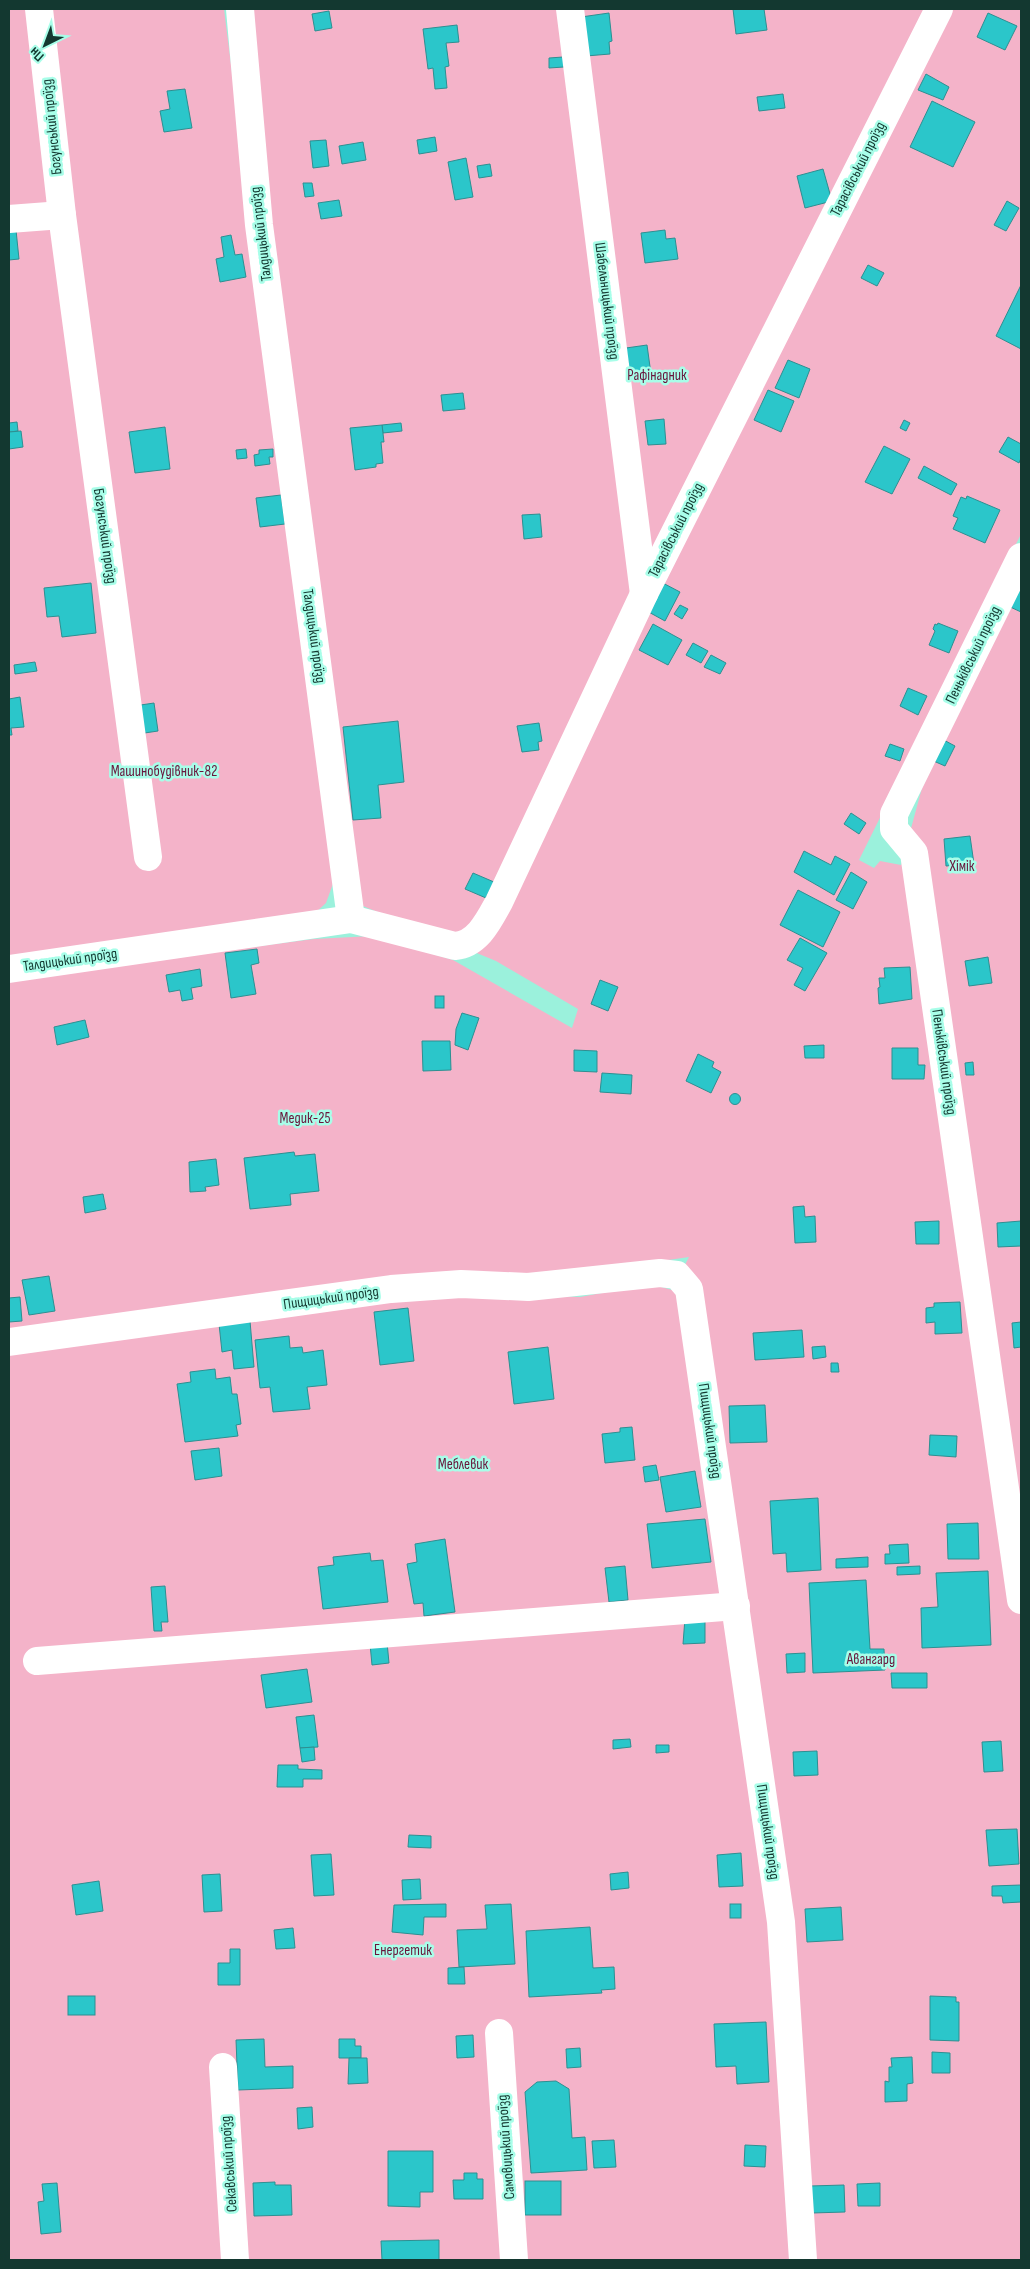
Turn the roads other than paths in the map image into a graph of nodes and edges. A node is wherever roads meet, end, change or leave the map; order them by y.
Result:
1 (39, 9) edge
2 (240, 9) edge
3 (570, 9) edge
4 (939, 9) edge
5 (62, 215) junction
6 (9, 219) edge
7 (1021, 557) edge
8 (644, 594) junction
9 (148, 857) dead end
10 (351, 919) junction
11 (9, 969) edge
12 (9, 1342) edge
13 (1021, 1600) edge
14 (736, 1606) junction
15 (37, 1662) dead end
16 (498, 2033) dead end
17 (223, 2068) dead end
18 (235, 2260) edge
19 (514, 2260) edge
20 (804, 2260) edge

1 - 5 lane, Богунський проїзд
2 - 10 lane, Талдицький проїзд
3 - 8 lane, Шабельницький проїзд
4 - 8 lane, Тарасівський проїзд
5 - 6 lane
5 - 9 lane, Богунський проїзд
7 - 13 lane, Пеньківський проїзд
8 - 10 lane, Тарасівський проїзд
10 - 11 lane, Талдицький проїзд
12 - 14 lane, Пищицький проїзд
14 - 15 lane
14 - 20 lane, Пищицький проїзд
16 - 19 lane, Самовицький проїзд
17 - 18 lane, Секавський проїзд

